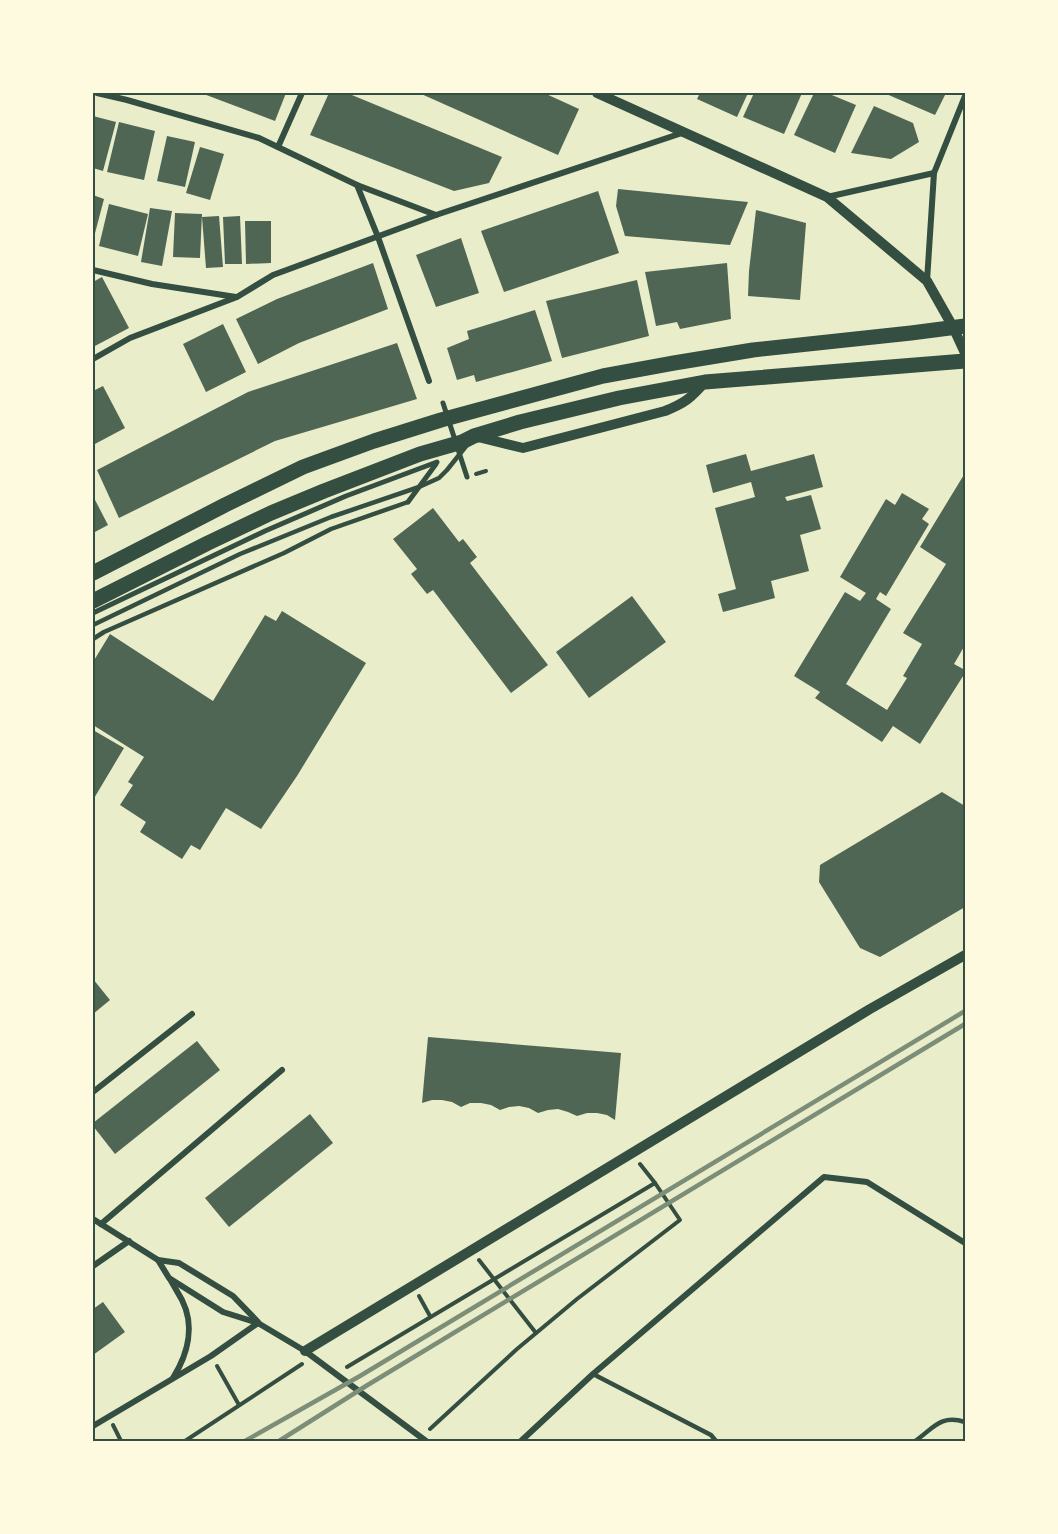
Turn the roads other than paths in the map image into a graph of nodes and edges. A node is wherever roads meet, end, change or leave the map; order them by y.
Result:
1 (97, 93) edge
2 (302, 93) edge
3 (597, 93) edge
4 (965, 96) edge
5 (684, 132) junction
6 (278, 147) junction
7 (934, 173) junction
8 (357, 184) junction
9 (827, 197) junction
10 (436, 215) junction
11 (378, 237) junction
12 (93, 270) edge
13 (927, 281) junction
14 (237, 297) junction
15 (959, 326) edge
16 (965, 353) edge
17 (93, 359) edge
18 (965, 361) edge
19 (429, 381) dead end
20 (705, 382) junction
21 (443, 403) dead end
22 (474, 436) junction
23 (467, 477) dead end
24 (419, 487) junction
25 (408, 502) joint
26 (93, 573) edge
27 (93, 601) edge
28 (93, 613) edge
29 (93, 625) edge
30 (93, 639) edge
31 (965, 955) edge
32 (192, 1014) dead end
33 (282, 1070) dead end
34 (93, 1092) edge
35 (93, 1219) edge
36 (101, 1224) junction
37 (129, 1241) junction
38 (965, 1243) edge
39 (158, 1260) junction
40 (93, 1266) edge
41 (169, 1278) junction
42 (258, 1323) junction
43 (309, 1354) junction
44 (593, 1374) junction
45 (172, 1379) junction
46 (965, 1422) edge
47 (93, 1426) edge
48 (423, 1439) edge
49 (521, 1441) edge
50 (716, 1441) edge
51 (915, 1441) edge

1 - 6 street
2 - 6 street
3 - 5 street
4 - 7 street
5 - 9 street
5 - 10 street
6 - 8 street
7 - 9 street
7 - 13 street
8 - 10 street
8 - 11 street
9 - 13 street
10 - 11 street
11 - 14 street
11 - 19 street
12 - 14 street
13 - 15 street
14 - 17 street
15 - 16 street
15 - 26 main road
18 - 20 main road
20 - 22 main road
20 - 22 street
21 - 23 street
22 - 24 lane
22 - 27 main road
24 - 25 street
24 - 28 street
24 - 29 lane
25 - 30 lane
31 - 43 street
32 - 34 street
33 - 36 street
35 - 36 street
36 - 37 street
37 - 39 street
37 - 40 street
38 - 44 street
39 - 41 street
39 - 42 street
41 - 42 street
41 - 45 street
42 - 43 street
42 - 45 street
43 - 48 street
44 - 49 street
44 - 50 lane
45 - 47 street
46 - 51 lane

